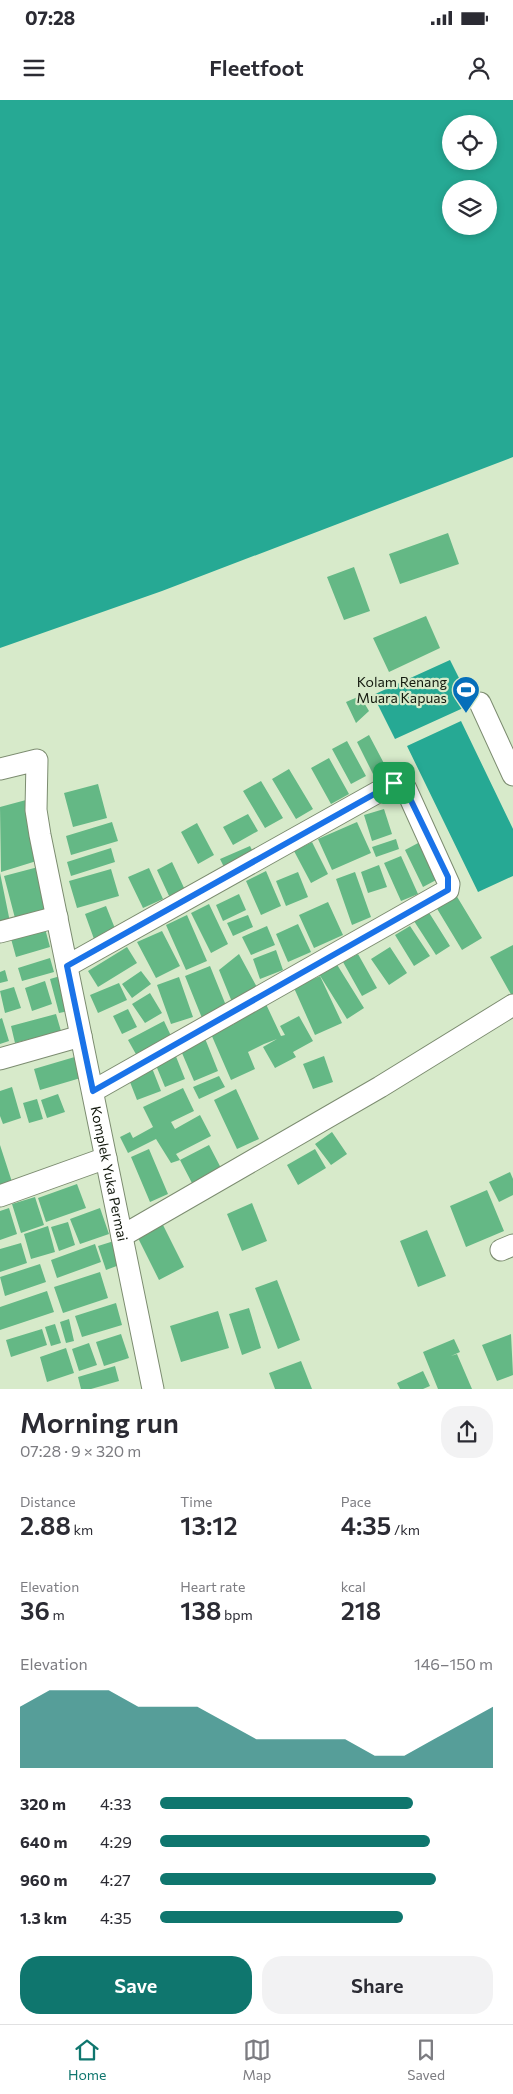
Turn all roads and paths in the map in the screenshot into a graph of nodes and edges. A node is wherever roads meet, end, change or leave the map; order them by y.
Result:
1 (480, 703) dead end
2 (0, 769) edge
3 (513, 775) edge
4 (57, 917) junction
5 (0, 932) edge
6 (67, 966) junction
7 (513, 1005) edge
8 (81, 1036) junction
9 (0, 1059) edge
10 (93, 1091) junction
11 (106, 1158) junction
12 (0, 1196) edge
13 (122, 1236) junction
14 (154, 1389) edge

1 - 3 street
2 - 4 street, Komplek Yuka Permai
4 - 5 street
4 - 6 street, Komplek Yuka Permai
6 - 8 street, Komplek Yuka Permai
6 - 10 street
7 - 13 street
8 - 9 street
8 - 10 street, Komplek Yuka Permai
10 - 11 street, Komplek Yuka Permai
11 - 12 street
11 - 13 street, Komplek Yuka Permai
13 - 14 street, Komplek Yuka Permai

